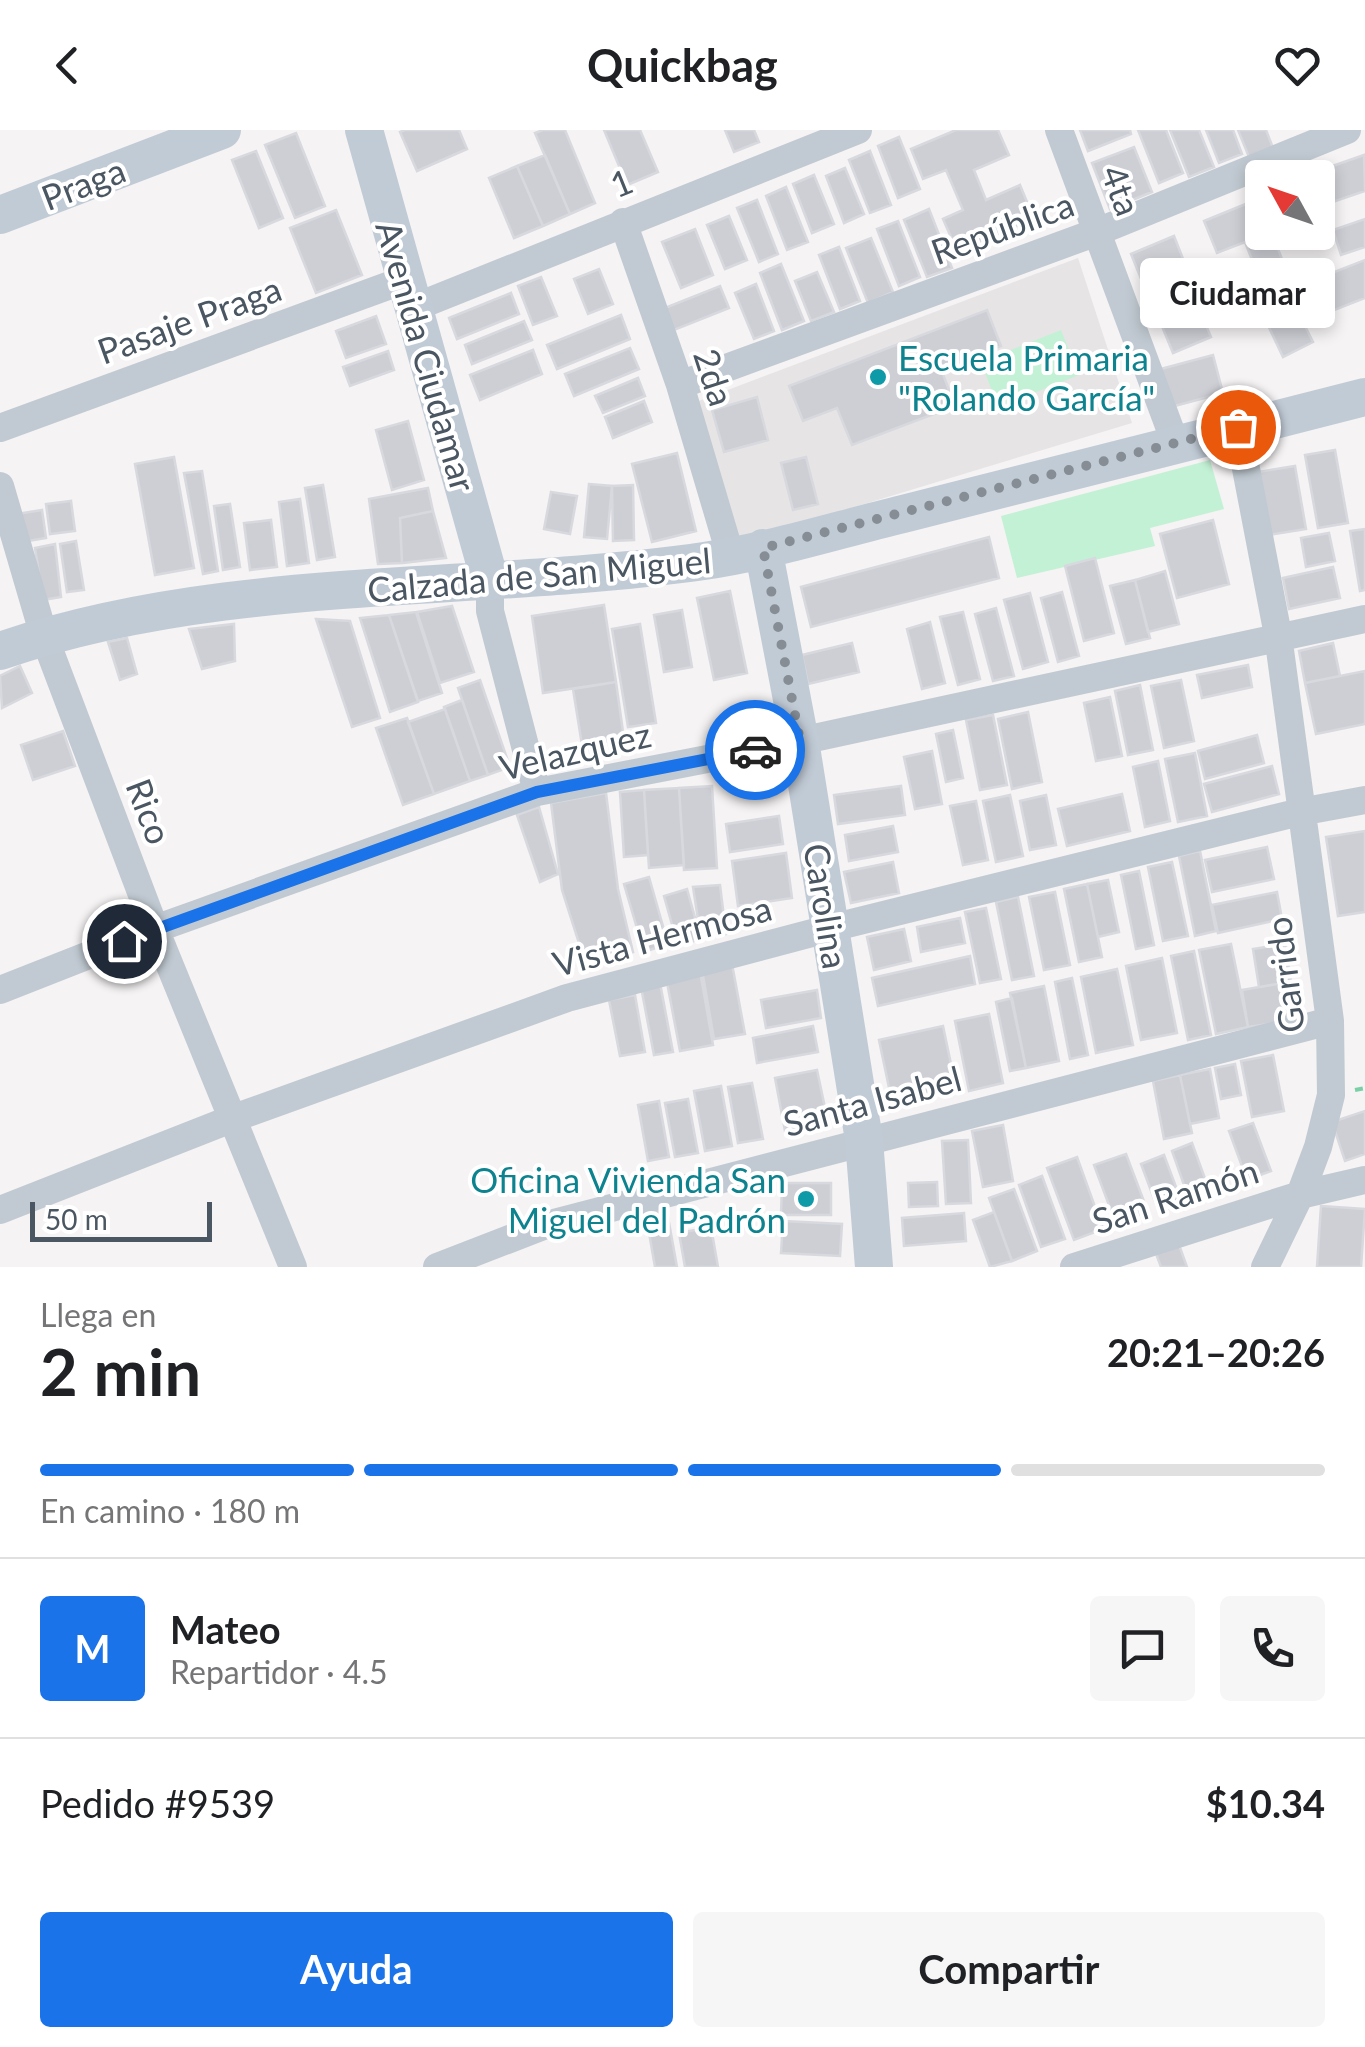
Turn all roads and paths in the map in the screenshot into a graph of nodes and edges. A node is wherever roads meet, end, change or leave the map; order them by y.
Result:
1 (222, 130) edge
2 (364, 130) edge
3 (858, 130) edge
4 (1059, 130) edge
5 (1347, 130) edge
6 (0, 214) edge
7 (623, 222) junction
8 (1098, 232) junction
9 (408, 294) junction
10 (680, 385) junction
11 (1365, 397) edge
12 (1238, 427) junction
13 (0, 428) edge
14 (1176, 445) junction
15 (0, 486) edge
16 (747, 552) junction
17 (490, 581) junction
18 (1365, 619) edge
19 (1278, 635) junction
20 (44, 636) junction
21 (0, 651) edge
22 (800, 741) junction
23 (537, 792) junction
24 (1365, 800) edge
25 (1300, 812) junction
26 (154, 928) junction
27 (831, 928) junction
28 (0, 990) edge
29 (1330, 1021) junction
30 (234, 1118) junction
31 (864, 1140) junction
32 (1365, 1180) edge
33 (1300, 1195) junction
34 (0, 1210) edge
35 (293, 1267) edge
36 (437, 1267) edge
37 (874, 1267) edge
38 (1074, 1267) edge
39 (1265, 1267) edge

1 - 6 main road, Praga
2 - 9 main road, Avenida Ciudamar
3 - 7 street, 1
4 - 8 street, 4ta
5 - 8 street, República
7 - 9 street, 1
7 - 10 street, 2da
8 - 10 street, República
8 - 14 street, 4ta
9 - 13 street, Pasaje Praga
9 - 17 main road, Avenida Ciudamar
10 - 16 street, 2da
11 - 12 main road, Calzada de San Miguel
12 - 14 main road, Calzada de San Miguel
12 - 19 street, Garrido
14 - 16 main road, Calzada de San Miguel
15 - 20 street, Rico
16 - 17 main road, Calzada de San Miguel
16 - 22 main road, Carolina
17 - 20 main road, Calzada de San Miguel
17 - 23 street
18 - 19 street, Velazquez
19 - 22 street, Velazquez
19 - 25 street, Garrido
20 - 21 main road, Calzada de San Miguel
20 - 26 street, Rico
22 - 23 street, Velazquez
22 - 27 main road, Carolina
23 - 26 street, Velazquez
24 - 25 street, Vista Hermosa
25 - 27 street, Vista Hermosa
25 - 29 street, Garrido
26 - 28 street, Velazquez
26 - 30 street, Rico
27 - 30 street, Vista Hermosa
27 - 31 main road, Carolina
29 - 31 street, Santa Isabel
29 - 33 street, Garrido
30 - 34 street, Vista Hermosa
30 - 35 street, Rico
31 - 36 street, Santa Isabel
31 - 37 main road, Carolina
32 - 33 street, San Ramón
33 - 38 street, San Ramón
33 - 39 street, Garrido

